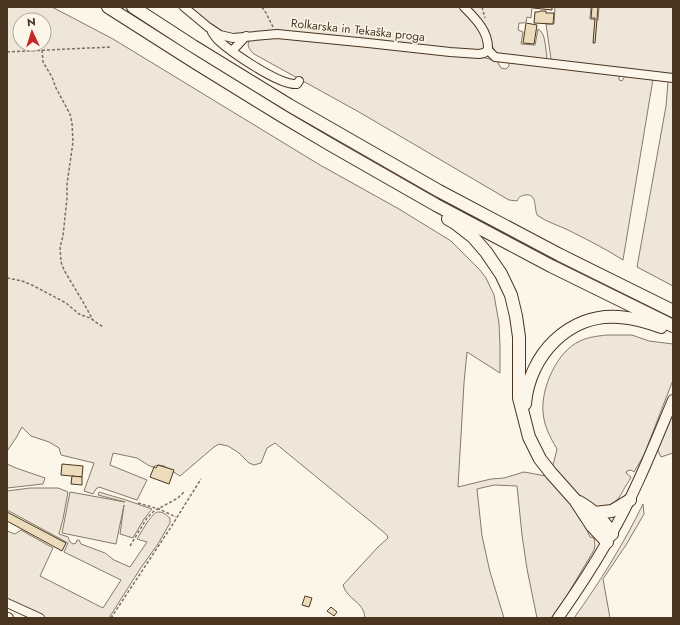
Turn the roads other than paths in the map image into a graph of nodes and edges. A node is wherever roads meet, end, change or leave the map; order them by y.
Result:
1 (108, 7) edge
2 (133, 7) edge
3 (184, 7) edge
4 (464, 7) edge
5 (208, 27) junction
6 (246, 36) junction
7 (488, 50) junction
8 (232, 51) junction
9 (673, 78) edge
10 (299, 81) dead end
11 (436, 205) junction
12 (673, 311) edge
13 (673, 326) edge
14 (673, 332) edge
15 (673, 400) edge
16 (524, 419) junction
17 (575, 500) junction
18 (630, 500) junction
19 (594, 513) junction
20 (610, 538) junction
21 (7, 603) edge
22 (40, 618) edge
23 (558, 618) edge

1 - 11 highway
2 - 12 highway
3 - 5 street, Rolkarska in Tekaška proga
4 - 7 street
5 - 6 street, Rolkarska in Tekaška proga
5 - 8 street
6 - 7 street, Rolkarska in Tekaška proga
6 - 8 street
7 - 9 street
8 - 10 street
11 - 13 highway
11 - 16 highway
14 - 16 highway
15 - 18 main road
16 - 17 highway
17 - 19 highway
17 - 20 highway
18 - 19 highway
18 - 20 main road
19 - 20 highway
20 - 23 main road
21 - 22 street

